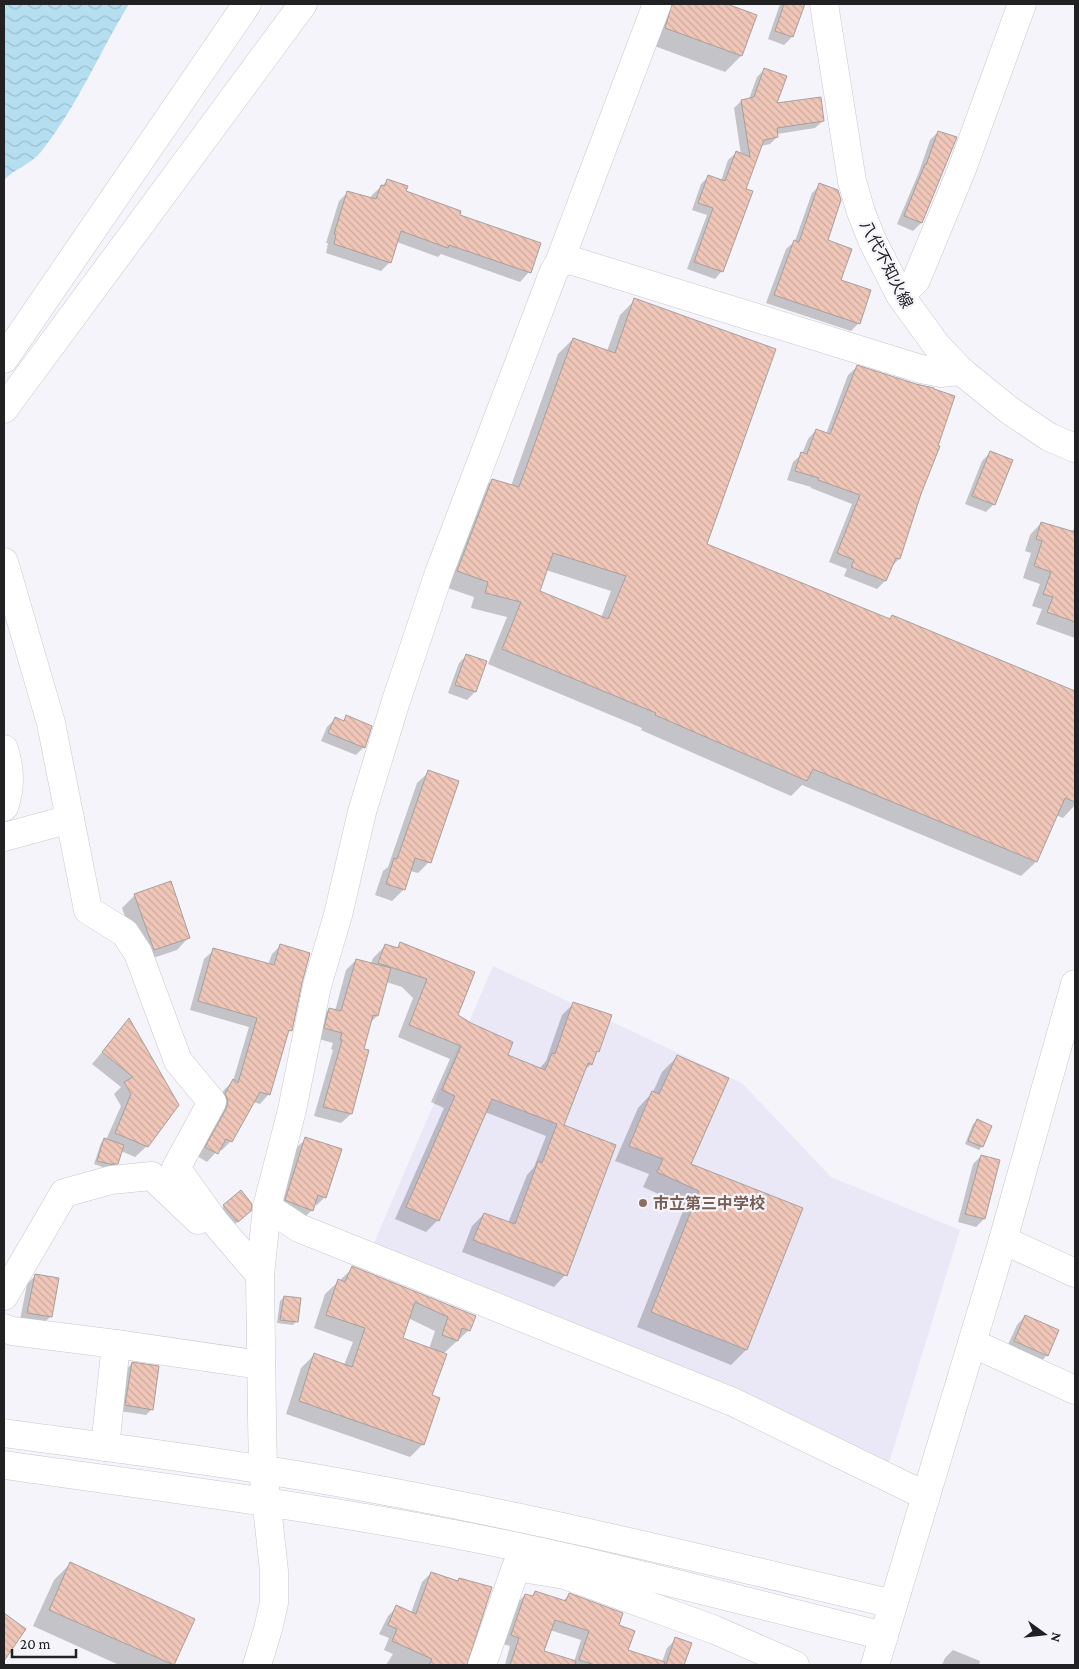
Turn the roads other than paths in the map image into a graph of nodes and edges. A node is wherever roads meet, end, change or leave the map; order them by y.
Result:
1 (247, 4) edge
2 (303, 4) edge
3 (657, 4) edge
4 (824, 4) edge
5 (1022, 4) edge
6 (559, 263) junction
7 (900, 295) junction
8 (4, 359) edge
9 (961, 371) junction
10 (4, 409) edge
11 (1075, 448) edge
12 (4, 562) edge
13 (4, 749) edge
14 (4, 807) edge
15 (70, 819) junction
16 (4, 837) edge
17 (1075, 984) edge
18 (267, 1207) junction
19 (214, 1221) junction
20 (1003, 1240) junction
21 (1075, 1273) edge
22 (260, 1275) junction
23 (4, 1296) edge
24 (4, 1328) edge
25 (116, 1344) junction
26 (972, 1344) junction
27 (261, 1366) junction
28 (1075, 1390) edge
29 (4, 1434) edge
30 (105, 1447) junction
31 (4, 1465) edge
32 (264, 1470) junction
33 (926, 1496) junction
34 (267, 1502) junction
35 (519, 1558) junction
36 (593, 1574) junction
37 (893, 1604) junction
38 (884, 1636) junction
39 (257, 1665) edge
40 (482, 1665) edge
41 (794, 1665) edge
42 (875, 1665) edge

1 - 8 street
2 - 10 street
3 - 6 street
4 - 7 street, 八代不知火線
5 - 7 street
6 - 9 street
6 - 18 street
7 - 9 street, 八代不知火線
9 - 11 street, 八代不知火線
12 - 15 street
13 - 14 street
15 - 16 street
15 - 19 street
17 - 20 street
18 - 22 street
18 - 33 street
19 - 22 street
19 - 23 street
20 - 21 street
20 - 26 street
22 - 27 street
24 - 25 street
25 - 27 street
25 - 30 street
26 - 28 street
26 - 33 street
27 - 32 street
29 - 30 street
30 - 32 street
31 - 34 street
32 - 34 street
32 - 37 street
33 - 37 street
34 - 35 street
34 - 39 street
35 - 36 street
35 - 40 street
36 - 38 street
36 - 41 street
37 - 38 street
38 - 42 street

